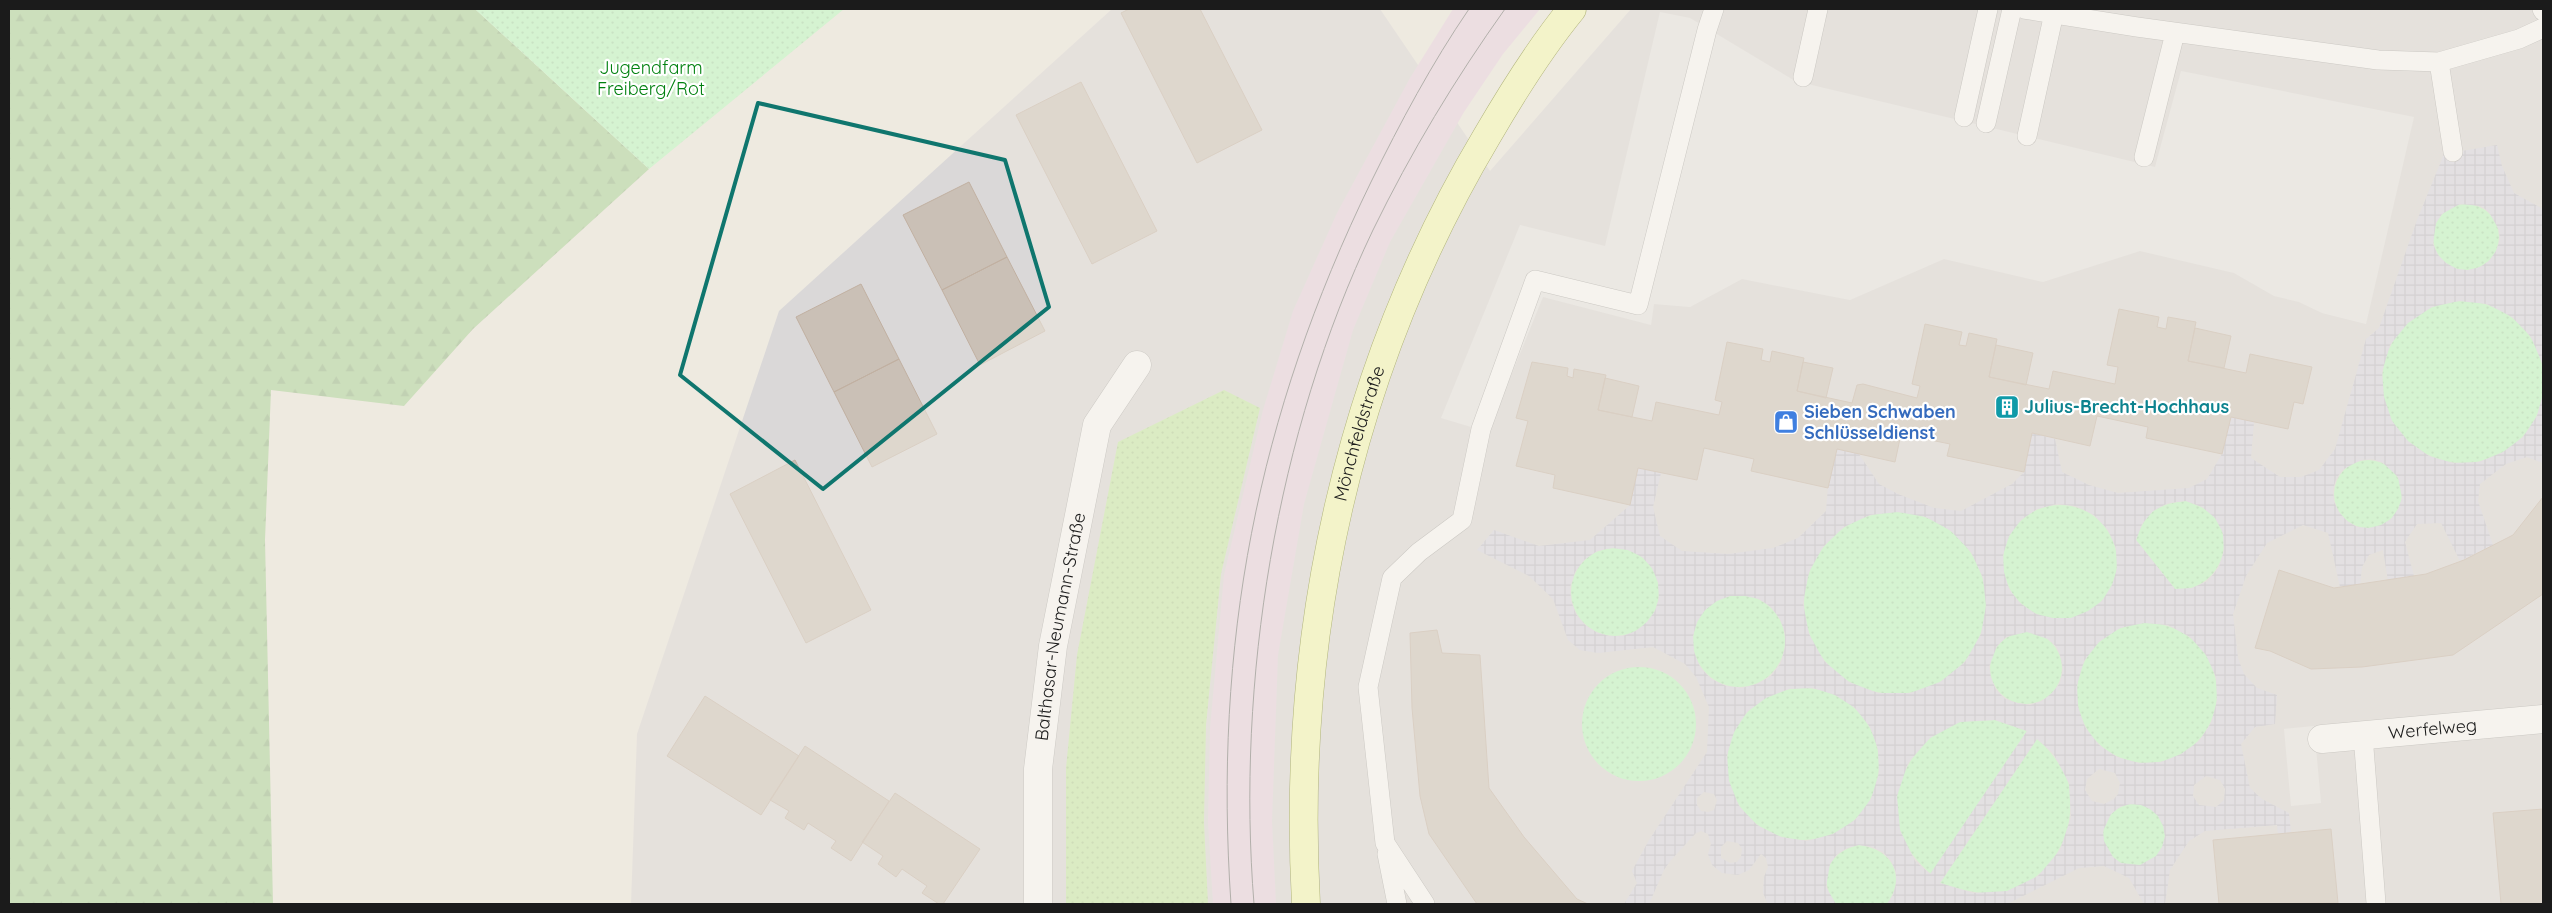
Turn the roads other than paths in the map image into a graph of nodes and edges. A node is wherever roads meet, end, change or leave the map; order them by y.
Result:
1 (1572, 9) edge
2 (1714, 9) edge
3 (1818, 9) edge
4 (1988, 9) edge
5 (2012, 9) edge
6 (2024, 9) edge
7 (2054, 13) junction
8 (2543, 28) edge
9 (2175, 33) junction
10 (2439, 62) junction
11 (1803, 77) dead end
12 (1964, 117) dead end
13 (1986, 123) dead end
14 (2027, 136) dead end
15 (2453, 152) dead end
16 (2144, 157) dead end
17 (1137, 365) dead end
18 (2543, 719) edge
19 (2362, 735) junction
20 (2322, 739) dead end
21 (1385, 843) junction
22 (2376, 903) edge
23 (1038, 904) edge
24 (1306, 904) edge
25 (1397, 904) edge
26 (1425, 904) edge

1 - 24 main road, Mönchfeldstraße
2 - 21 lane
3 - 11 lane
4 - 12 lane
5 - 13 lane
6 - 7 lane
7 - 9 lane
7 - 14 lane
8 - 10 lane
9 - 10 lane
9 - 16 lane
10 - 15 lane
17 - 23 street, Balthasar-Neumann-Straße
18 - 19 street, Werfelweg
19 - 20 street, Werfelweg
19 - 22 lane
21 - 25 lane
21 - 26 lane

